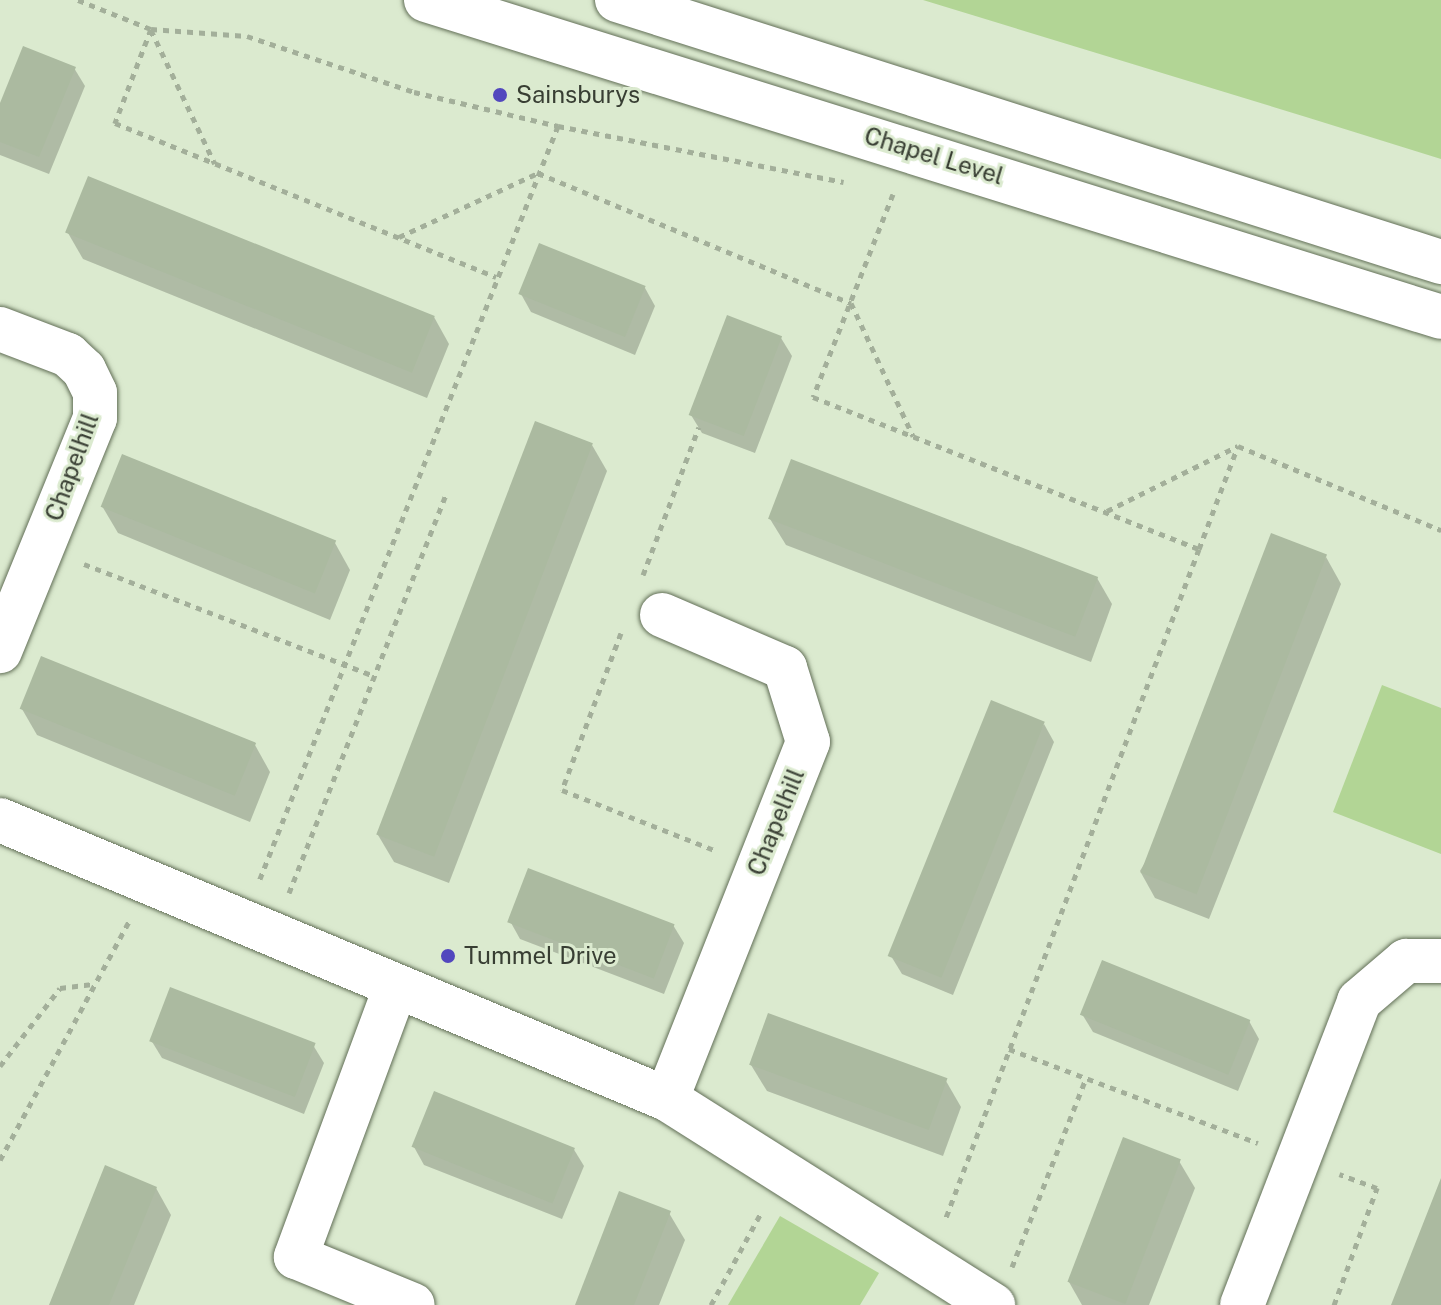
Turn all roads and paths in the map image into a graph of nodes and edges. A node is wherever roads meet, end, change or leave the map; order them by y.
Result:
1 (78, 0) edge
2 (426, 0) edge
3 (617, 0) edge
4 (151, 29) junction
5 (558, 126) junction
6 (215, 164) junction
7 (538, 173) junction
8 (848, 183) dead end
9 (879, 189) dead end
10 (399, 237) junction
11 (1441, 262) edge
12 (496, 277) junction
13 (851, 303) junction
14 (1441, 317) edge
15 (0, 329) edge
16 (699, 427) dead end
17 (913, 436) junction
18 (1238, 446) junction
19 (446, 495) dead end
20 (1106, 511) junction
21 (1441, 530) edge
22 (42, 548) junction
23 (1199, 549) junction
24 (650, 602) joint
25 (622, 632) dead end
26 (0, 651) edge
27 (344, 665) junction
28 (375, 676) junction
29 (0, 820) edge
30 (758, 867) junction
31 (149, 882) junction
32 (258, 929) junction
33 (1441, 961) edge
34 (95, 984) junction
35 (396, 986) junction
36 (1009, 1049) junction
37 (0, 1066) edge
38 (1086, 1078) junction
39 (667, 1099) junction
40 (1298, 1159) junction
41 (0, 1160) edge
42 (785, 1170) junction
43 (928, 1263) junction
44 (1000, 1291) edge
45 (413, 1305) edge
46 (711, 1305) edge
47 (1242, 1305) edge
48 (1334, 1305) edge

1 - 4 path
2 - 14 street, Chapel Level
3 - 11 street
4 - 5 path
4 - 6 path
4 - 6 path
5 - 7 path
5 - 8 path
6 - 10 path
7 - 10 path
7 - 12 path
7 - 13 path
9 - 13 path
10 - 12 path
12 - 27 path
13 - 17 path
13 - 17 path
15 - 22 street, Chapelhill
16 - 24 path
17 - 20 path
18 - 20 path
18 - 21 path
18 - 23 path
19 - 28 path
20 - 23 path
22 - 26 street, Chapelhill
22 - 27 path
23 - 36 path
24 - 30 street, Chapelhill
25 - 30 path
27 - 28 path
27 - 32 path
28 - 32 path
29 - 31 street
30 - 39 street, Chapelhill
31 - 32 street
31 - 34 path
32 - 35 street
33 - 40 street
34 - 37 path
34 - 41 path
35 - 39 street
35 - 45 street
36 - 38 path
36 - 43 path
38 - 40 path
38 - 44 path
39 - 42 street
40 - 47 street
40 - 48 path
42 - 43 street
42 - 46 path
43 - 44 street

